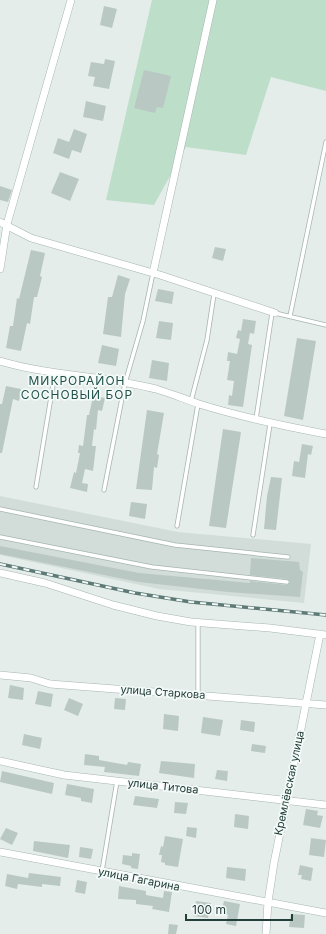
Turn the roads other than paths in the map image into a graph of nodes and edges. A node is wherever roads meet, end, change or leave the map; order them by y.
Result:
1 (72, 0) edge
2 (213, 0) edge
3 (326, 142) edge
4 (4, 223) edge
5 (0, 269) edge
6 (153, 273) junction
7 (214, 294) junction
8 (274, 312) junction
9 (290, 316) junction
10 (326, 325) edge
11 (0, 361) edge
12 (55, 372) junction
13 (125, 383) junction
14 (194, 402) junction
15 (256, 420) junction
16 (270, 424) junction
17 (326, 434) edge
18 (36, 487) dead end
19 (104, 490) dead end
20 (0, 509) edge
21 (177, 526) dead end
22 (253, 535) dead end
23 (0, 537) edge
24 (288, 557) dead end
25 (0, 573) edge
26 (287, 582) dead end
27 (198, 622) junction
28 (323, 634) edge
29 (0, 675) edge
30 (198, 695) junction
31 (306, 703) junction
32 (326, 705) edge
33 (0, 761) edge
34 (116, 781) junction
35 (285, 800) junction
36 (326, 805) edge
37 (0, 852) edge
38 (101, 872) junction
39 (268, 902) junction
40 (326, 913) edge
41 (266, 934) edge

1 - 4 street
2 - 6 street
3 - 9 lane
4 - 5 street
4 - 6 street
6 - 7 street
6 - 13 lane
7 - 8 street
7 - 14 lane
8 - 9 lane
8 - 15 lane
9 - 10 lane
11 - 12 street
12 - 13 street
12 - 18 lane
13 - 14 street
13 - 19 lane
14 - 15 street
14 - 21 lane
15 - 16 street
16 - 17 street
16 - 22 lane
20 - 24 lane
23 - 26 lane
25 - 27 street
27 - 28 street
27 - 30 lane
28 - 31 street, Кремлёвская улица
29 - 30 street, улица Старкова
30 - 31 street, улица Старкова
31 - 32 street, улица Старкова
31 - 35 street, Кремлёвская улица
33 - 34 street, улица Титова
34 - 35 street, улица Титова
34 - 38 lane
35 - 36 street, улица Титова
35 - 39 street, Кремлёвская улица
37 - 38 street, улица Гагарина
38 - 39 street, улица Гагарина
39 - 40 street, улица Гагарина
39 - 41 street, Кремлёвская улица

